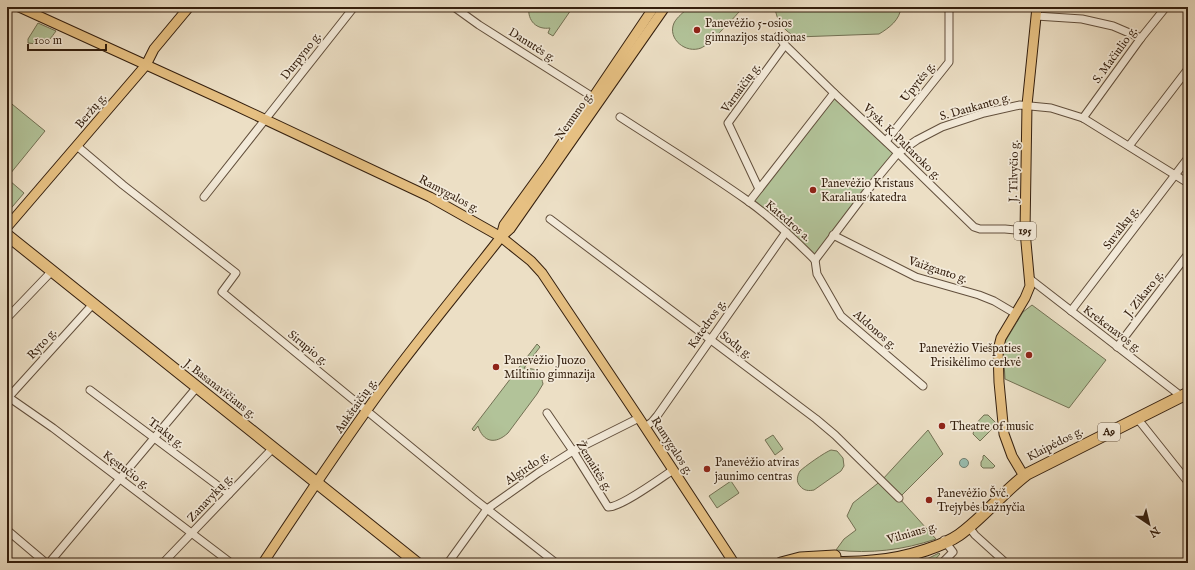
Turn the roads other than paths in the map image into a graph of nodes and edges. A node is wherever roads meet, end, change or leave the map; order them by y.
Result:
1 (19, 7) edge
2 (189, 7) edge
3 (354, 7) edge
4 (454, 7) edge
5 (654, 7) edge
6 (665, 7) edge
7 (949, 7) edge
8 (1166, 7) edge
9 (1037, 12) edge
10 (778, 36) dead end
11 (1141, 38) junction
12 (785, 45) junction
13 (146, 64) junction
14 (1188, 69) edge
15 (834, 93) junction
16 (596, 99) junction
17 (1027, 105) junction
18 (620, 117) dead end
19 (1083, 118) junction
20 (266, 120) junction
21 (886, 141) junction
22 (77, 146) junction
23 (1129, 146) junction
24 (898, 153) junction
25 (1188, 158) edge
26 (1175, 175) junction
27 (1188, 183) edge
28 (759, 189) junction
29 (204, 198) dead end
30 (749, 202) junction
31 (550, 219) dead end
32 (7, 227) edge
33 (1025, 231) junction
34 (786, 232) junction
35 (7, 235) edge
36 (833, 235) junction
37 (501, 237) junction
38 (1188, 254) edge
39 (815, 260) junction
40 (476, 269) joint
41 (52, 271) junction
42 (1030, 279) junction
43 (93, 304) junction
44 (1071, 311) junction
45 (1016, 314) junction
46 (7, 318) edge
47 (710, 339) junction
48 (1117, 347) junction
49 (923, 386) dead end
50 (197, 387) junction
51 (90, 390) dead end
52 (1184, 394) edge
53 (8, 398) edge
54 (367, 410) junction
55 (546, 413) dead end
56 (639, 418) junction
57 (1137, 418) junction
58 (645, 427) junction
59 (154, 438) junction
60 (273, 448) junction
61 (573, 451) junction
62 (673, 470) junction
63 (1027, 474) junction
64 (119, 479) junction
65 (316, 482) junction
66 (1188, 482) edge
67 (229, 494) junction
68 (899, 498) dead end
69 (487, 509) junction
70 (969, 527) junction
71 (7, 530) edge
72 (192, 534) junction
73 (944, 540) junction
74 (47, 563) edge
75 (163, 563) edge
76 (231, 563) edge
77 (263, 563) edge
78 (417, 563) edge
79 (448, 563) edge
80 (556, 563) edge
81 (734, 563) edge
82 (781, 563) edge
83 (824, 563) edge
84 (942, 563) edge
85 (1006, 563) edge

1 - 13 main road, Ramygalos g.
2 - 13 main road, Beržų g.
3 - 20 street, Durpyno g.
4 - 16 street, Danutės g.
5 - 16 main road, Nemuno g.
6 - 16 main road, Nemuno g.
7 - 21 street, Upytės g.
8 - 11 street, S. Mačiulio g.
9 - 11 street
9 - 17 main road, J. Tilvyčio g. / 195
10 - 12 street, Vysk. K. Paltaroko g.
11 - 19 street, S. Mačiulio g.
12 - 15 street, Vysk. K. Paltaroko g.
12 - 28 street, Varnaičių g.
13 - 20 main road, Ramygalos g.
13 - 22 main road, Beržų g.
14 - 23 street
15 - 21 street, Vysk. K. Paltaroko g.
15 - 28 street, Katedros a.
16 - 37 main road, Nemuno g.
17 - 19 street, S. Daukanto g.
17 - 24 street, S. Daukanto g.
17 - 33 main road, J. Tilvyčio g. / 195
18 - 30 street
19 - 23 street, S. Daukanto g.
20 - 29 street, Durpyno g.
20 - 37 main road, Ramygalos g.
21 - 24 street, Vysk. K. Paltaroko g.
22 - 32 main road, Beržų g.
22 - 54 street, Sirupio g.
23 - 26 street, S. Daukanto g.
24 - 33 street, Vysk. K. Paltaroko g.
24 - 36 street, Katedros a.
25 - 26 street, Suvalkų g.
26 - 27 street, S. Daukanto g.
26 - 44 street, Suvalkų g.
28 - 30 street, Katedros a.
30 - 34 street, Katedros a.
31 - 47 street, Sodų g.
33 - 42 main road, J. Tilvyčio g. / 195
34 - 39 street, Katedros a.
34 - 47 street, Katedros g.
35 - 41 highway, J. Basanavičiaus g.
36 - 39 street, Katedros a.
36 - 45 street, Vaižganto g.
37 - 40 main road, Nemuno g.
37 - 56 main road, Ramygalos g.
38 - 48 street, J. Zikaro g.
39 - 49 street, Aldonos g.
40 - 54 main road, Aukštaičių g.
41 - 43 highway, J. Basanavičiaus g.
41 - 46 street
42 - 44 street, Krekenavos g.
42 - 45 main road, J. Tilvyčio g. / 195
43 - 50 highway, J. Basanavičiaus g.
43 - 53 street, Ryto g.
44 - 48 street, Krekenavos g.
45 - 63 main road, J. Tilvyčio g. / 195
47 - 58 street, Katedros g.
47 - 68 street, Sodų g.
48 - 52 street, Krekenavos g.
50 - 59 street
50 - 60 highway, J. Basanavičiaus g.
51 - 59 street, Trakų g.
52 - 57 highway, Klaipėdos g. / A9
53 - 64 street, Kęstučio g.
54 - 65 main road, Aukštaičių g.
54 - 69 street, Sirupio g.
55 - 61 street, Žemaitės g.
56 - 58 main road, Ramygalos g.
56 - 61 street, Algirdo g.
57 - 63 highway, Klaipėdos g. / A9
57 - 66 street
58 - 62 main road, Ramygalos g.
59 - 64 street
59 - 67 street, Trakų g.
60 - 65 highway, J. Basanavičiaus g.
60 - 67 street, Zanavykų g.
61 - 62 street, Žemaitės g.
61 - 69 street, Algirdo g.
62 - 81 main road, Ramygalos g.
63 - 70 highway, Klaipėdos g. / A9
64 - 72 street, Kęstučio g.
64 - 74 street
65 - 77 main road, Aukštaičių g.
65 - 78 highway, J. Basanavičiaus g.
67 - 72 street, Zanavykų g.
69 - 79 street, Algirdo g.
69 - 80 street, Sirupio g.
70 - 73 highway, Vilniaus g. / A9
70 - 85 street
71 - 74 street
72 - 75 street, Zanavykų g.
72 - 76 street, Kęstučio g.
73 - 82 highway, Vilniaus g. / A9
73 - 83 highway, Vilniaus g. / A9
73 - 84 street

